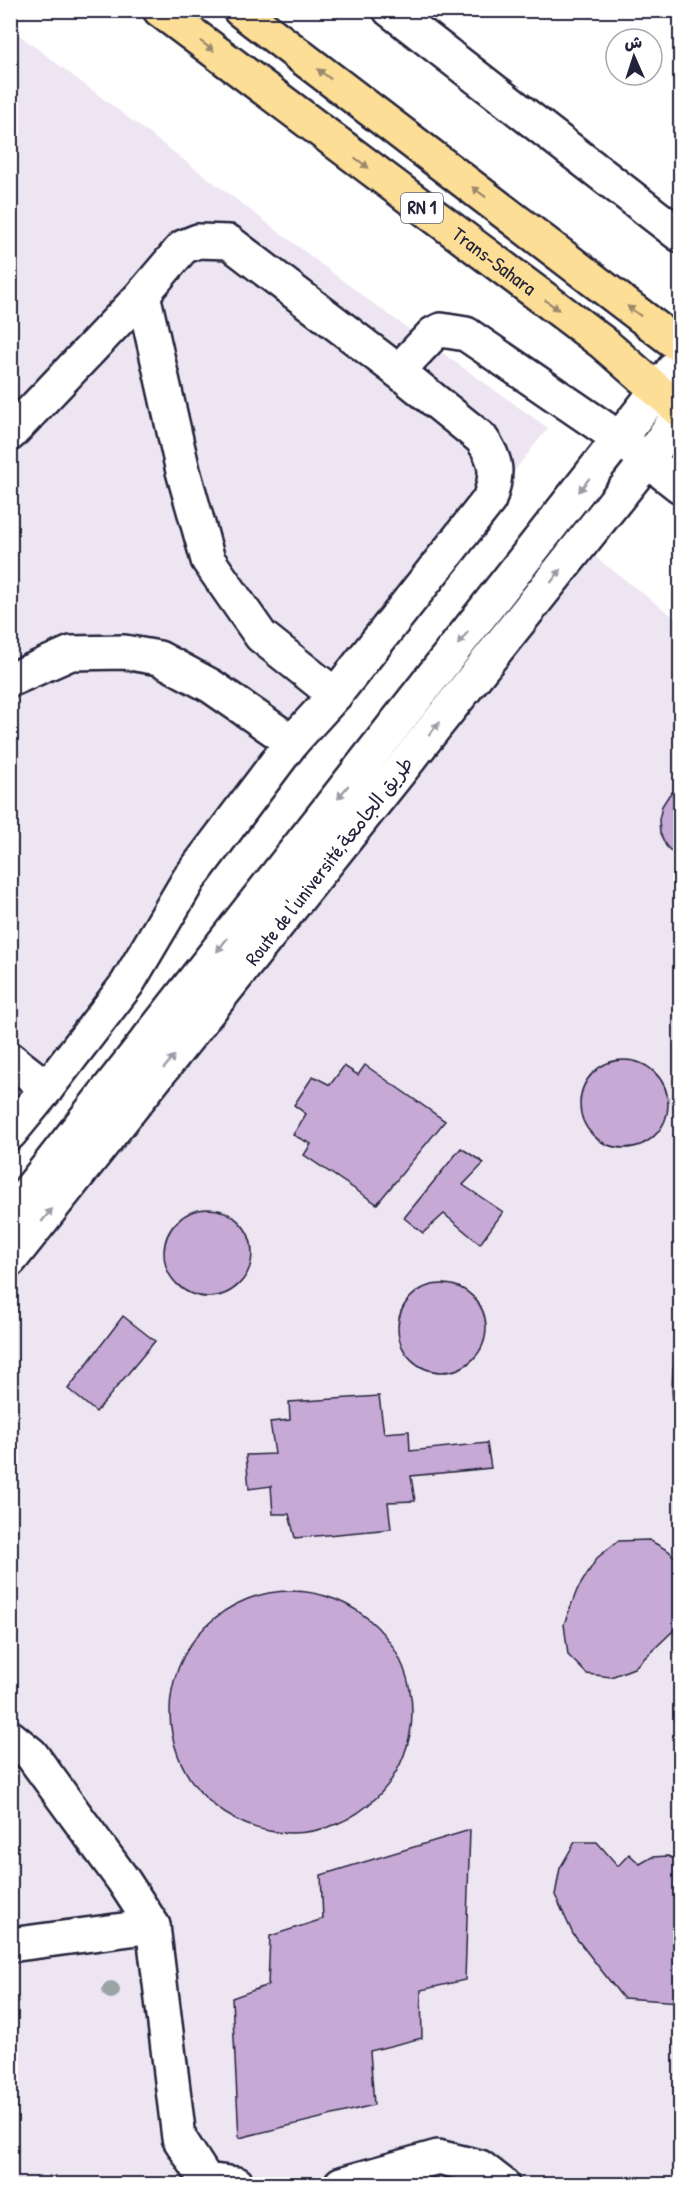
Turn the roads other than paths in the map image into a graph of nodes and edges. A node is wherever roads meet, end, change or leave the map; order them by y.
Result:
1 (160, 10) edge
2 (390, 10) edge
3 (240, 11) edge
4 (681, 235) edge
5 (143, 294) junction
6 (681, 346) edge
7 (681, 361) edge
8 (398, 371) junction
9 (673, 405) edge
10 (10, 434) edge
11 (620, 439) junction
12 (647, 461) junction
13 (681, 486) edge
14 (10, 680) edge
15 (335, 695) junction
16 (292, 742) junction
17 (10, 1059) edge
18 (47, 1088) junction
19 (10, 1133) edge
20 (10, 1215) edge
21 (10, 1260) edge
22 (10, 1737) edge
23 (153, 1926) junction
24 (10, 1945) edge
25 (215, 2183) edge
26 (341, 2184) edge
27 (502, 2184) edge

1 -> 9 main road, Trans-Sahara / RN 1
2 - 4 street
6 -> 3 main road, RN 1
5 - 8 street
5 - 10 street
5 - 15 street
7 - 9 street, Route de l'université,طريق الجامعة
8 - 11 street
8 - 15 street
9 - 11 street, Route de l'université,طريق الجامعة
9 - 12 street, Route de l'université,طريق الجامعة
11 - 12 street
11 -> 20 street, Route de l'université,طريق الجامعة
12 - 13 street
21 -> 12 street, Route de l'université,طريق الجامعة
14 - 16 street
15 - 16 street
16 - 18 street
17 - 18 street
18 - 19 street
22 - 23 street
23 - 24 street
23 - 25 street
26 - 27 street

